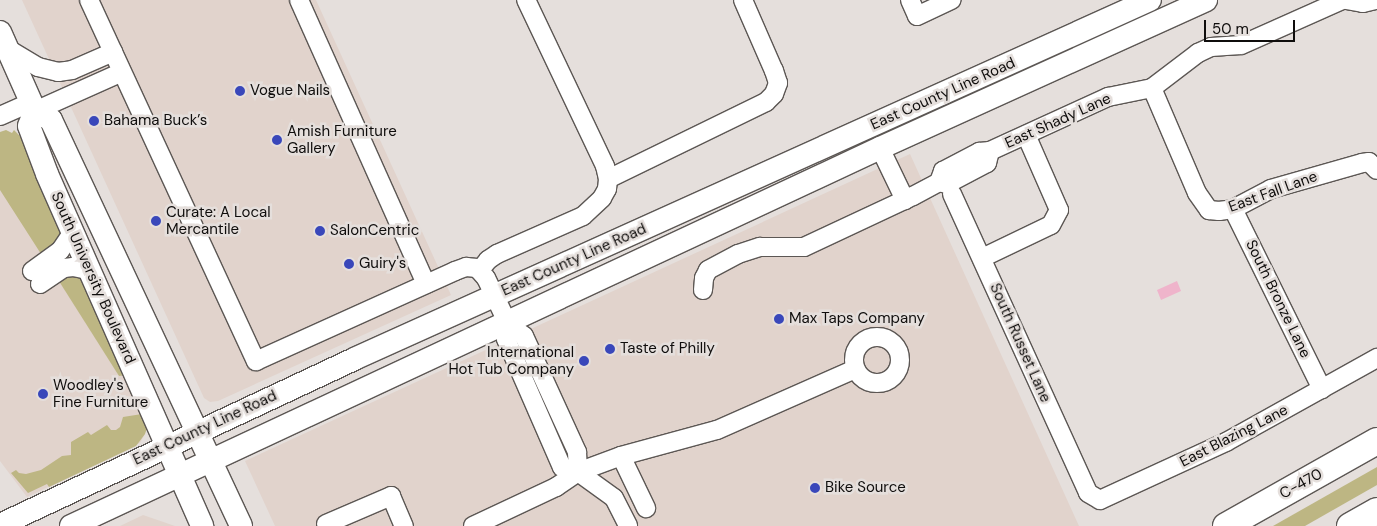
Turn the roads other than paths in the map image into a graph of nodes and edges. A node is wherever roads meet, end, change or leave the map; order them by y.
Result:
1 (89, 0) edge
2 (299, 0) edge
3 (526, 0) edge
4 (744, 0) edge
5 (910, 0) edge
6 (952, 0) edge
7 (1150, 0) edge
8 (1206, 0) edge
9 (1344, 0) edge
10 (1376, 0) edge
11 (4, 40) edge
12 (113, 52) junction
13 (122, 72) junction
14 (1152, 88) junction
15 (33, 106) junction
16 (0, 116) edge
17 (1026, 136) junction
18 (880, 148) junction
19 (1377, 170) edge
20 (608, 179) junction
21 (945, 188) junction
22 (905, 200) junction
23 (1233, 209) junction
24 (72, 233) junction
25 (982, 258) junction
26 (88, 270) junction
27 (480, 270) junction
28 (426, 284) junction
29 (703, 290) dead end
30 (495, 296) junction
31 (508, 324) junction
32 (1377, 358) edge
33 (856, 369) dead end
34 (1322, 389) junction
35 (197, 431) junction
36 (1377, 441) edge
37 (167, 446) junction
38 (621, 456) junction
39 (210, 460) junction
40 (578, 472) junction
41 (179, 475) junction
42 (1088, 492) joint
43 (646, 508) dead end
44 (1377, 511) edge
45 (326, 524) dead end
46 (0, 525) edge
47 (70, 526) edge
48 (202, 526) edge
49 (241, 526) edge
50 (404, 526) edge
51 (473, 526) edge
52 (628, 526) edge
53 (1226, 526) edge
54 (1350, 526) edge

1 - 12 street
2 - 28 street
3 - 20 street
4 - 20 street
5 - 6 street
7 - 30 main road, East County Line Road
8 - 18 main road, East County Line Road
9 - 10 street, East Shady Lane
9 - 14 street, East Shady Lane
11 - 12 street
11 - 15 main road, South University Boulevard
12 - 13 street
13 - 15 street
13 - 28 street
14 - 17 street, East Shady Lane
14 - 23 street, East Fall Lane
15 - 16 street
15 - 24 main road, South University Boulevard
15 - 35 main road, South University Boulevard
17 - 21 street, East Shady Lane
17 - 25 street
18 - 22 street
18 - 31 main road, East County Line Road
19 - 23 street, East Fall Lane
20 - 27 street
21 - 22 street, East Shady Lane
21 - 25 street, South Russet Lane
22 - 29 street, East Shady Lane
23 - 34 street, South Bronze Lane
24 - 26 main road, South University Boulevard
24 - 26 street
25 - 42 street, South Russet Lane
26 - 37 main road, South University Boulevard
27 - 28 street
27 - 30 street
30 - 31 street
30 - 35 main road, East County Line Road
31 - 39 main road, East County Line Road
31 - 40 street
32 - 34 street, East Blazing Lane
33 - 38 street
34 - 42 street, East Blazing Lane
35 - 37 main road, East County Line Road
35 - 39 main road, South University Boulevard
36 - 53 highway, C-470
37 - 41 main road, South University Boulevard
37 - 46 main road, East County Line Road
38 - 40 street
38 - 43 street
39 - 41 main road, East County Line Road
39 - 49 main road, South University Boulevard
40 - 51 street
40 - 52 street
41 - 47 main road, East County Line Road
41 - 48 main road, South University Boulevard
44 - 54 highway
45 - 50 street

